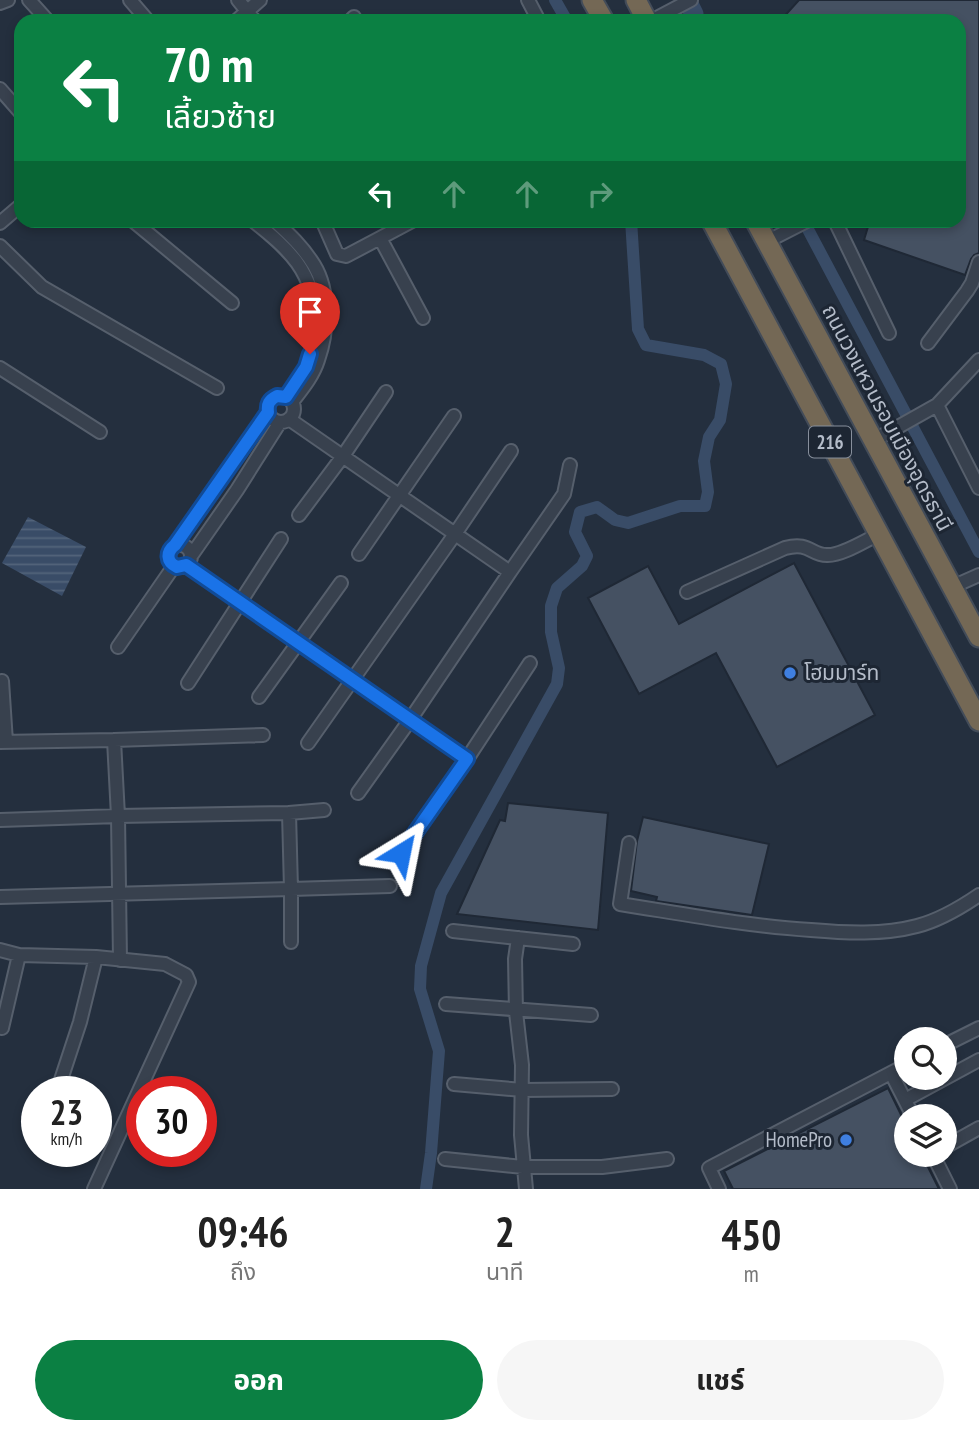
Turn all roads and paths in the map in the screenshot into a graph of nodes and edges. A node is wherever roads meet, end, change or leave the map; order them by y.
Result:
1 (8, 0) edge
2 (29, 0) edge
3 (130, 0) edge
4 (238, 0) edge
5 (691, 0) edge
6 (0, 3) edge
7 (42, 14) edge
8 (142, 14) edge
9 (249, 14) edge
10 (664, 14) edge
11 (0, 89) edge
12 (14, 105) edge
13 (142, 228) edge
14 (262, 228) edge
15 (282, 228) edge
16 (326, 228) edge
17 (396, 228) edge
18 (715, 228) edge
19 (759, 228) edge
20 (793, 228) edge
21 (838, 228) edge
22 (380, 238) junction
23 (766, 242) junction
24 (0, 246) edge
25 (979, 262) edge
26 (232, 303) dead end
27 (423, 318) dead end
28 (889, 333) dead end
29 (928, 342) dead end
30 (979, 360) edge
31 (0, 368) edge
32 (217, 388) dead end
33 (386, 392) dead end
34 (289, 399) junction
35 (937, 405) junction
36 (268, 412) junction
37 (454, 416) dead end
38 (284, 420) junction
39 (100, 432) dead end
40 (873, 441) junction
41 (511, 451) dead end
42 (343, 456) junction
43 (570, 465) dead end
44 (223, 479) junction
45 (979, 488) edge
46 (237, 490) junction
47 (399, 495) junction
48 (299, 515) dead end
49 (455, 534) junction
50 (879, 534) junction
51 (281, 539) dead end
52 (175, 545) junction
53 (359, 554) dead end
54 (184, 562) junction
55 (510, 572) junction
56 (966, 581) edge
57 (341, 583) dead end
58 (687, 592) dead end
59 (240, 603) junction
60 (979, 637) edge
61 (297, 642) junction
62 (118, 647) dead end
63 (530, 663) dead end
64 (2, 681) dead end
65 (353, 681) junction
66 (188, 683) dead end
67 (259, 697) dead end
68 (410, 720) junction
69 (979, 721) edge
70 (263, 735) dead end
71 (114, 740) junction
72 (3, 742) edge
73 (308, 743) dead end
74 (467, 759) junction
75 (358, 793) dead end
76 (324, 810) dead end
77 (289, 813) junction
78 (118, 816) junction
79 (0, 820) edge
80 (629, 843) dead end
81 (401, 853) dead end
82 (390, 886) dead end
83 (290, 889) junction
84 (120, 893) junction
85 (979, 895) edge
86 (0, 897) edge
87 (453, 931) dead end
88 (518, 938) junction
89 (291, 942) dead end
90 (573, 944) dead end
91 (0, 950) edge
92 (19, 955) junction
93 (96, 957) junction
94 (120, 960) junction
95 (446, 1004) dead end
96 (516, 1009) junction
97 (591, 1015) dead end
98 (0, 1027) edge
99 (978, 1030) edge
100 (957, 1040) edge
101 (979, 1060) edge
102 (894, 1071) edge
103 (891, 1073) junction
104 (62, 1076) edge
105 (454, 1084) dead end
106 (612, 1089) dead end
107 (523, 1090) junction
108 (905, 1100) junction
109 (907, 1104) edge
110 (979, 1128) edge
111 (957, 1140) edge
112 (445, 1159) dead end
113 (667, 1159) dead end
114 (523, 1167) junction
115 (939, 1167) edge
116 (94, 1189) edge
117 (526, 1189) edge
118 (719, 1189) edge
119 (950, 1189) edge

1 - 6 street
2 - 7 street
3 - 8 street
4 - 9 street
5 - 10 street
11 - 12 street
13 - 26 street
14 - 34 street
15 - 34 street
16 - 22 street
17 - 22 street
18 - 50 highway, 216
19 - 23 highway, ถนนวงแหวนรอบเมืองอุดรธานี / 216
20 - 23 street
21 - 28 street
22 - 27 street
23 - 40 highway, ถนนวงแหวนรอบเมืองอุดรธานี / 216
24 - 32 street
25 - 29 street
30 - 35 street
31 - 39 street
33 - 42 street
34 - 36 street
34 - 38 street
35 - 40 street
35 - 45 street
36 - 38 street
36 - 44 street
37 - 47 street
38 - 42 street
38 - 46 street
40 - 56 highway, ถนนวงแหวนรอบเมืองอุดรธานี / 216
41 - 49 street
42 - 47 street
42 - 48 street
43 - 55 street
44 - 46 street
44 - 52 street
46 - 54 street
47 - 49 street
47 - 53 street
49 - 55 street
49 - 65 street
50 - 58 street
50 - 69 highway, 216
51 - 59 street
52 - 54 street
52 - 54 street
54 - 59 street
54 - 62 street
55 - 68 street
56 - 60 highway, ถนนวงแหวนรอบเมืองอุดรธานี / 216
57 - 61 street
59 - 61 street
59 - 66 street
61 - 65 street
61 - 67 street
63 - 74 street
64 - 72 street
65 - 68 street
65 - 73 street
68 - 74 street
68 - 75 street
70 - 71 street
71 - 72 street
71 - 78 street
74 - 81 street
76 - 77 street
77 - 78 street
77 - 83 street
78 - 79 street
78 - 84 street
80 - 85 street
82 - 83 street
83 - 84 street
83 - 89 street
84 - 86 street
84 - 94 street
87 - 88 street
88 - 90 street
88 - 96 street
91 - 92 street
92 - 93 street
92 - 98 street
93 - 94 street
93 - 104 street
94 - 116 street
95 - 96 street
96 - 97 street
96 - 107 street
99 - 100 street
101 - 108 street
102 - 103 street
103 - 108 street
103 - 118 street
105 - 107 street
106 - 107 street
107 - 114 street
108 - 109 street
110 - 111 street
112 - 114 street
113 - 114 street
114 - 117 street
115 - 119 street

